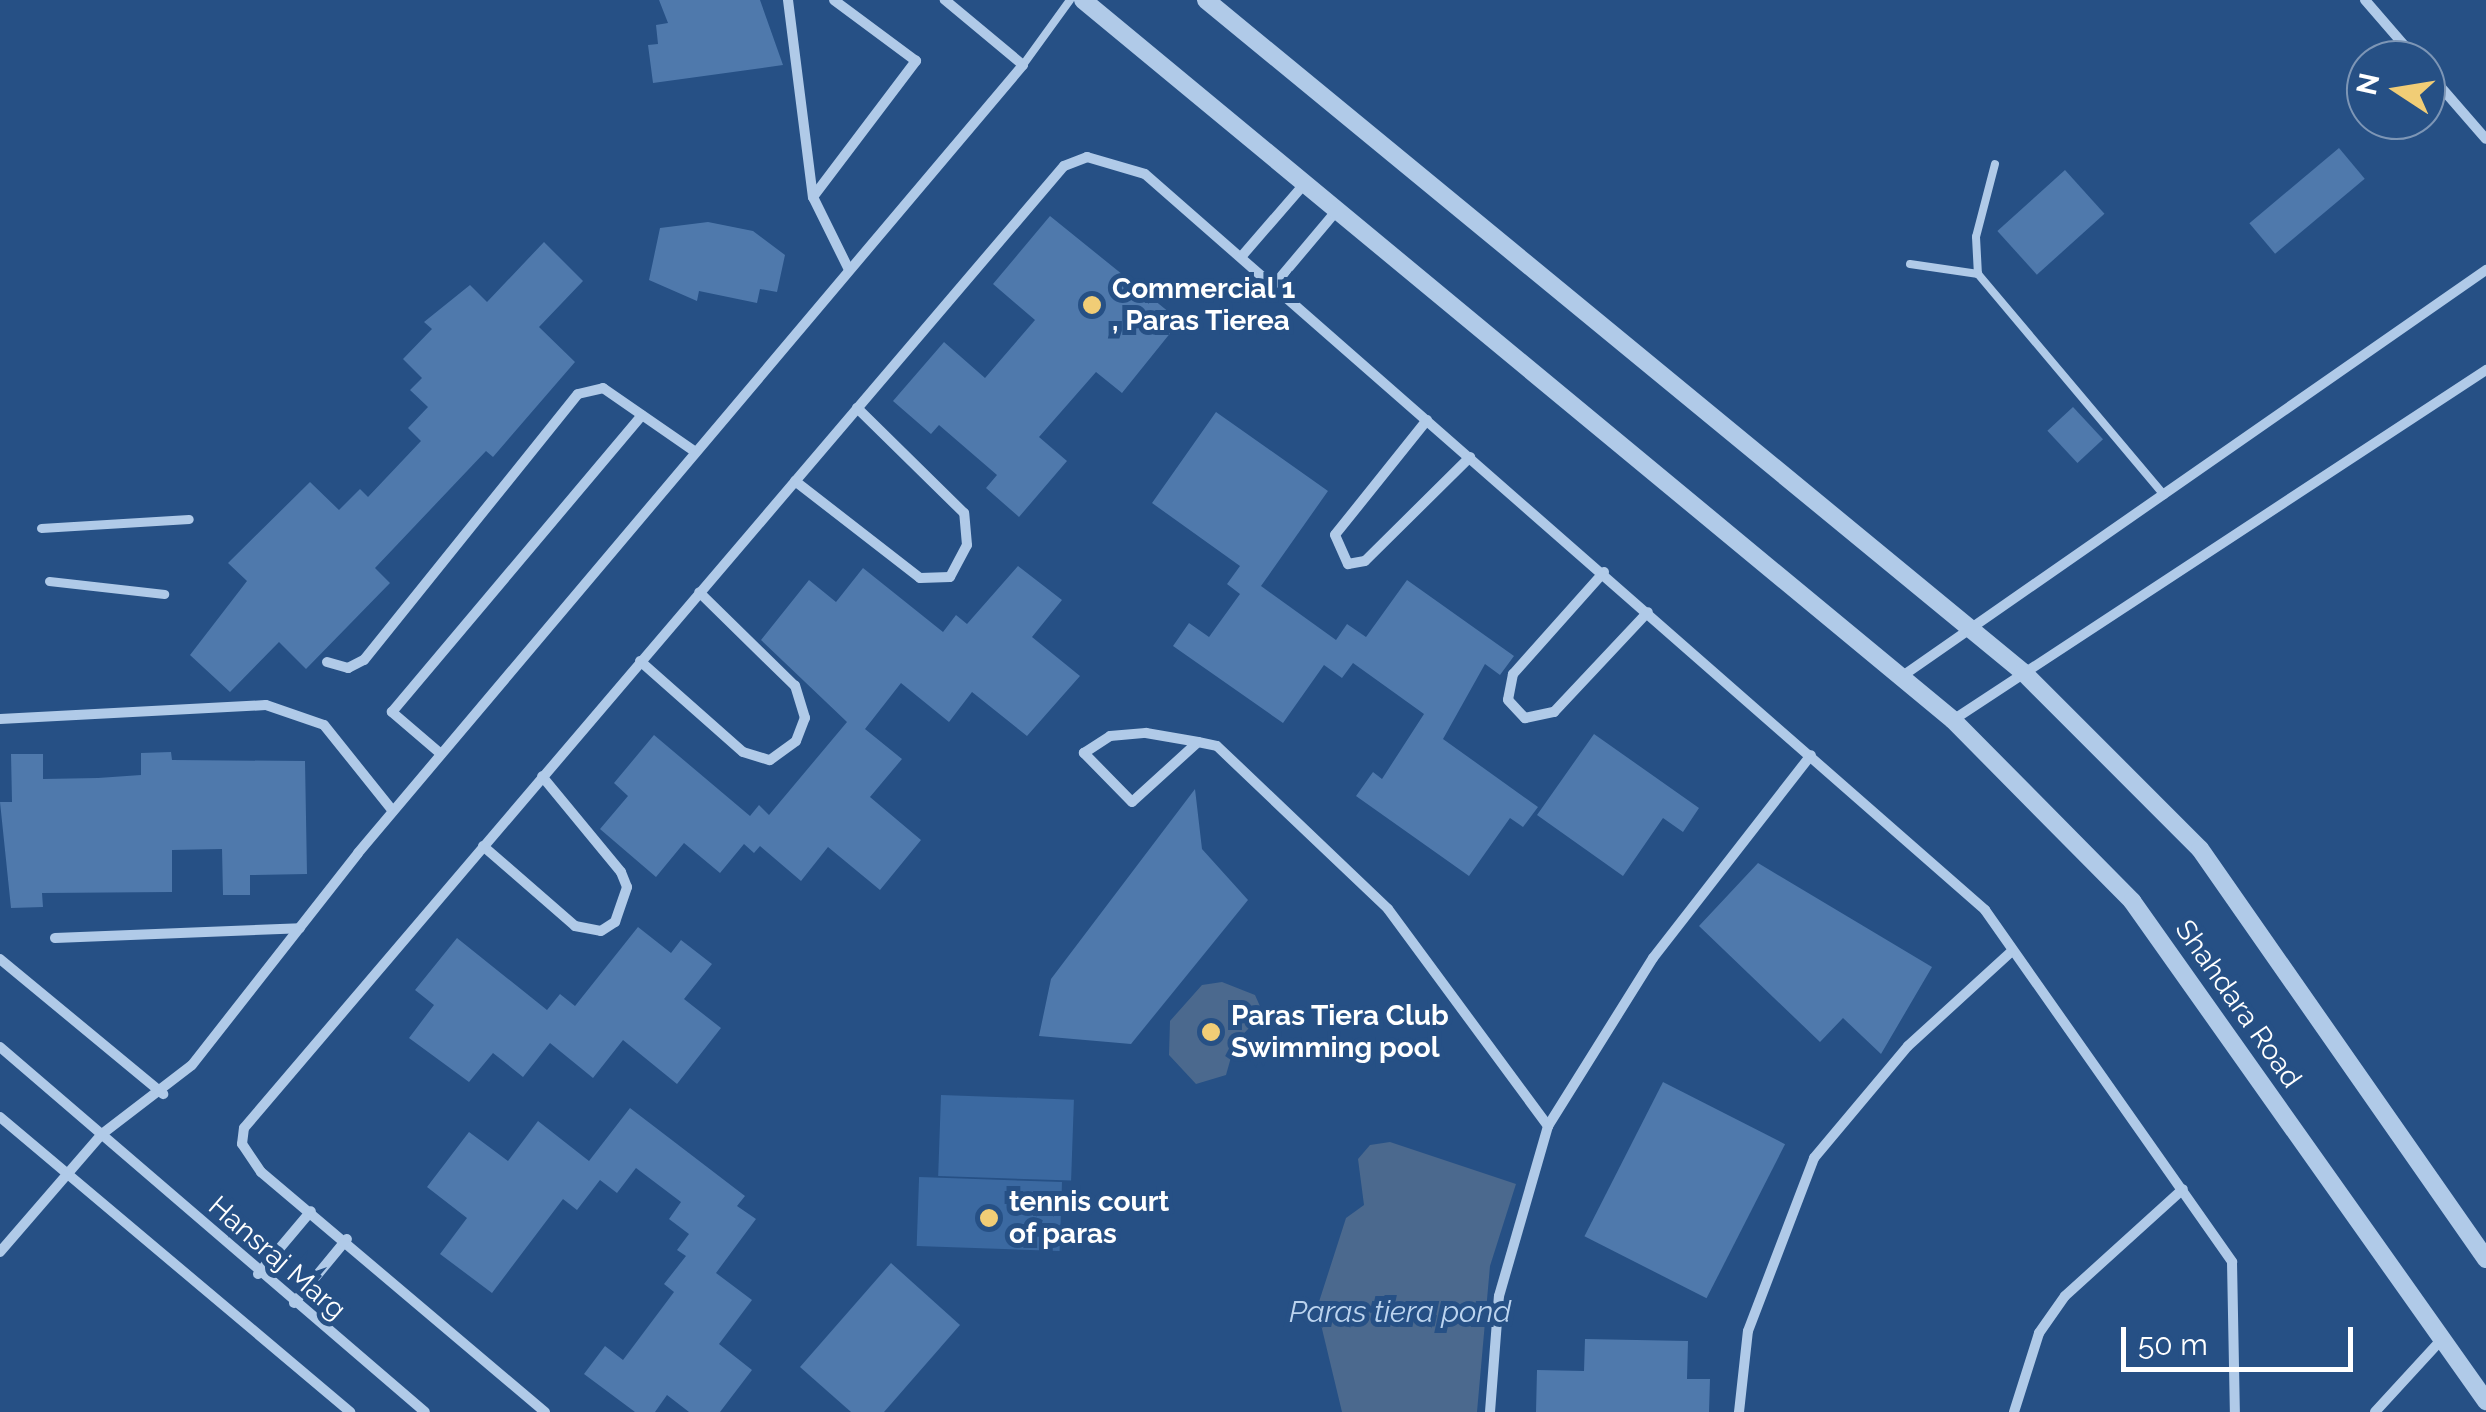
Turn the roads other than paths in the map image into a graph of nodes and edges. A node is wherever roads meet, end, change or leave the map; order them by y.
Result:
1 (788, 0) edge
2 (834, 0) edge
3 (945, 0) edge
4 (1070, 0) edge
5 (1083, 0) edge
6 (1206, 0) edge
7 (2365, 0) edge
8 (2400, 40) edge
9 (1023, 64) junction
10 (2446, 93) edge
11 (2486, 140) edge
12 (1995, 164) dead end
13 (1307, 182) junction
14 (813, 197) junction
15 (1339, 208) junction
16 (1241, 257) junction
17 (1910, 264) dead end
18 (850, 270) junction
19 (2486, 270) edge
20 (1978, 274) junction
21 (1274, 286) junction
22 (2486, 370) edge
23 (857, 408) junction
24 (642, 415) junction
25 (1428, 420) junction
26 (694, 451) junction
27 (1470, 457) junction
28 (794, 481) junction
29 (2164, 495) junction
30 (189, 519) dead end
31 (41, 528) dead end
32 (1604, 572) junction
33 (49, 582) dead end
34 (699, 592) junction
35 (164, 594) dead end
36 (1648, 612) junction
37 (1970, 630) junction
38 (640, 661) junction
39 (327, 662) dead end
40 (2023, 672) junction
41 (1902, 678) junction
42 (0, 719) edge
43 (1954, 720) junction
44 (1198, 742) junction
45 (440, 754) junction
46 (1811, 754) junction
47 (542, 776) junction
48 (393, 811) junction
49 (483, 846) junction
50 (300, 928) junction
51 (55, 938) dead end
52 (2012, 951) junction
53 (0, 959) edge
54 (0, 1047) edge
55 (163, 1094) junction
56 (0, 1117) edge
57 (1548, 1126) junction
58 (102, 1134) junction
59 (67, 1174) junction
60 (2183, 1188) junction
61 (311, 1211) junction
62 (348, 1240) junction
63 (0, 1252) edge
64 (2486, 1259) edge
65 (258, 1274) junction
66 (294, 1304) junction
67 (2442, 1340) junction
68 (2486, 1402) edge
69 (350, 1412) edge
70 (426, 1412) edge
71 (545, 1412) edge
72 (1490, 1412) edge
73 (1739, 1412) edge
74 (2014, 1412) edge
75 (2235, 1412) edge
76 (2375, 1412) edge

1 - 14 street
2 - 14 street
3 - 9 street
4 - 9 lane
5 - 13 street, Shahdara Road
6 - 37 street, Shahdara Road
7 - 8 street
9 - 18 street
10 - 11 street
12 - 20 lane
13 - 15 street, Shahdara Road
13 - 16 street
14 - 18 street
15 - 21 street
15 - 41 street, Shahdara Road
16 - 21 street
16 - 23 street
17 - 20 lane
18 - 26 street
19 - 29 street
20 - 29 lane
21 - 25 street
22 - 40 street
23 - 28 street
23 - 28 street
24 - 26 street
24 - 39 street
24 - 45 street
25 - 27 street
25 - 27 street
26 - 45 street
27 - 32 street
28 - 34 street
29 - 37 street
30 - 31 street
32 - 36 street
32 - 36 street
33 - 35 street
34 - 38 street
34 - 38 street
36 - 46 street
37 - 40 street, Shahdara Road
37 - 41 street
38 - 47 street
40 - 43 street
40 - 64 street, Shahdara Road
41 - 43 street, Shahdara Road
42 - 48 street
43 - 67 street, Shahdara Road
44 - 44 street
44 - 57 street
45 - 48 street
46 - 52 street
46 - 57 street
47 - 49 street
47 - 49 street
48 - 50 street
49 - 61 street
50 - 51 street
50 - 55 street
52 - 60 street
52 - 73 street
53 - 55 street
54 - 58 street, Hansraj Marg
55 - 58 street
56 - 59 street
57 - 72 street
58 - 59 street
58 - 65 street, Hansraj Marg
59 - 63 street
59 - 69 street
60 - 74 street
60 - 75 street
61 - 62 street
61 - 65 street
62 - 66 street
62 - 71 street
65 - 66 street, Hansraj Marg
66 - 70 street, Hansraj Marg
67 - 68 street, Shahdara Road
67 - 76 street

